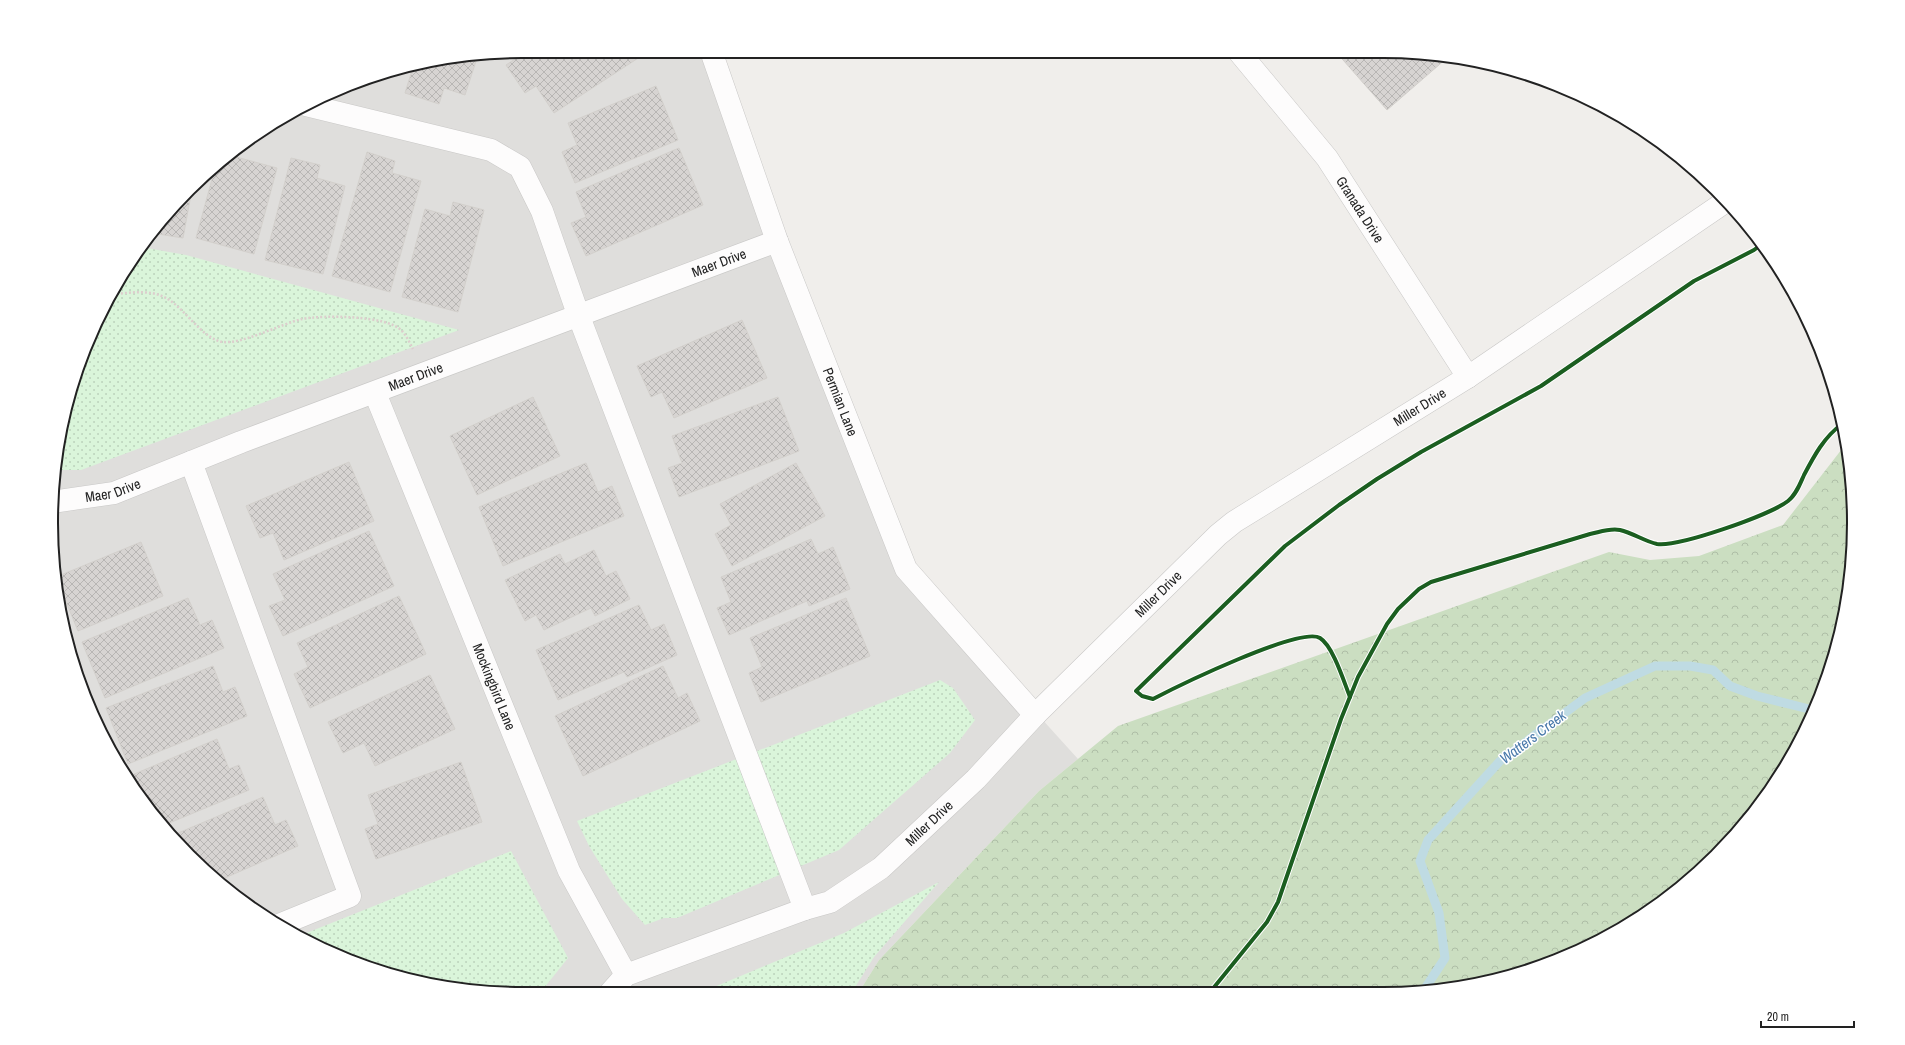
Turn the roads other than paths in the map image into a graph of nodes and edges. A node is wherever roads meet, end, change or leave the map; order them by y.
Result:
1 (713, 58) edge
2 (1244, 58) edge
3 (314, 108) edge
4 (1721, 205) edge
5 (776, 240) junction
6 (578, 314) junction
7 (1468, 377) junction
8 (375, 393) junction
9 (191, 462) junction
10 (59, 501) edge
11 (1035, 715) junction
12 (805, 909) junction
13 (286, 922) edge
14 (626, 975) junction
15 (615, 987) edge

1 - 5 street, Permian Lane
2 - 7 street, Granada Drive
3 - 6 street
4 - 7 street, Miller Drive
5 - 6 street, Maer Drive
5 - 11 street, Permian Lane
6 - 8 street, Maer Drive
6 - 12 street
7 - 11 street, Miller Drive
8 - 9 street, Maer Drive
8 - 14 street, Mockingbird Lane
9 - 10 street, Maer Drive
9 - 13 street
11 - 12 street, Miller Drive
12 - 14 street, Miller Drive
14 - 15 street, Miller Drive

